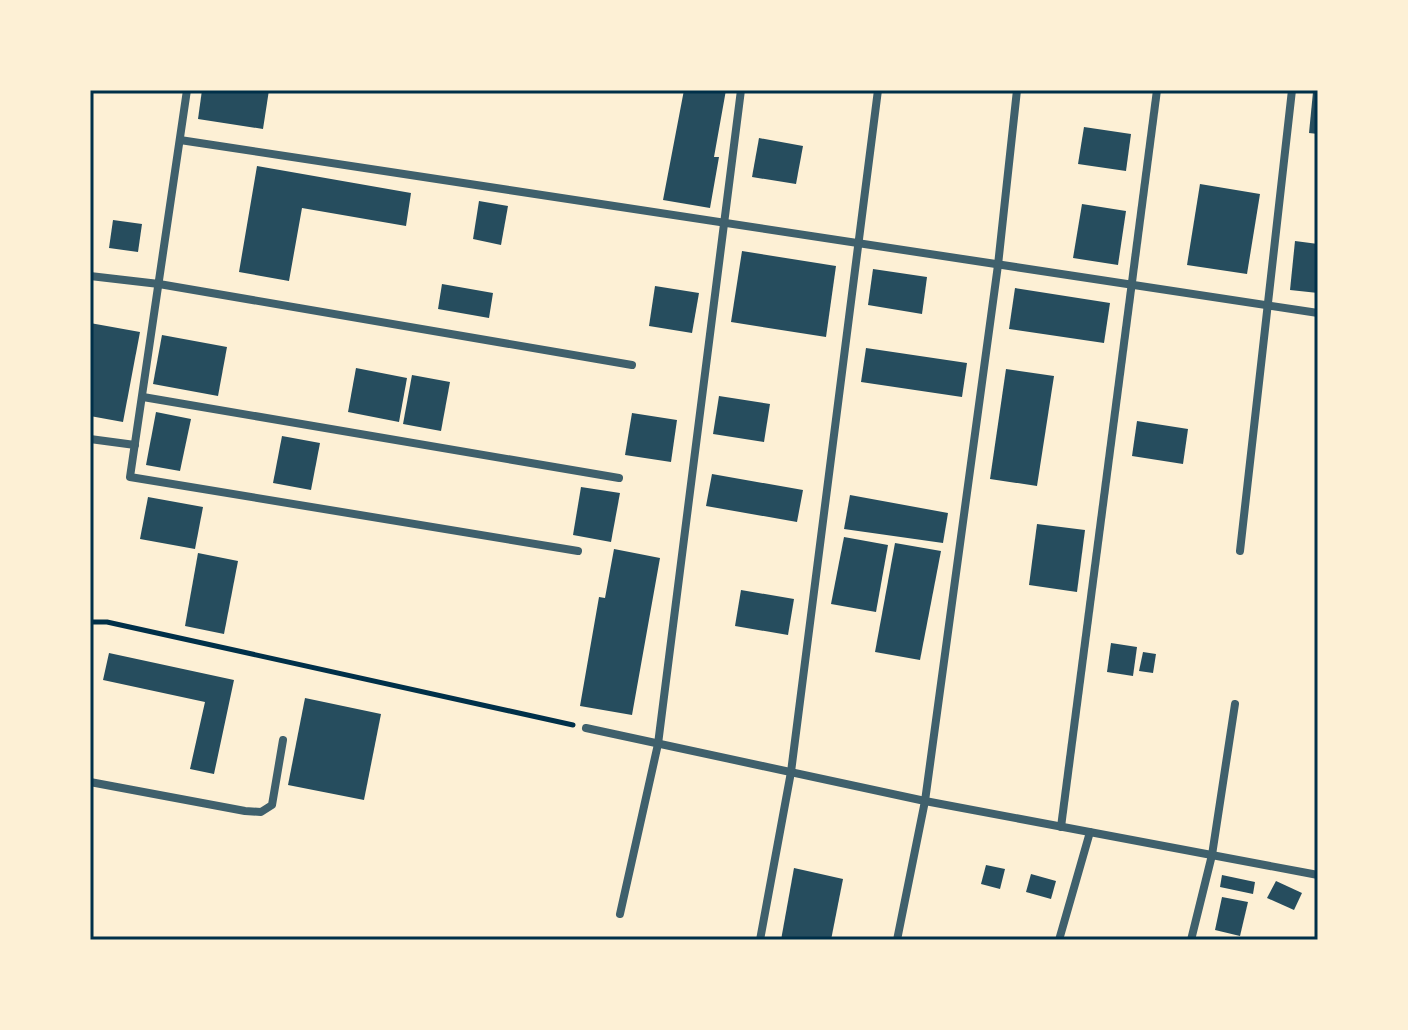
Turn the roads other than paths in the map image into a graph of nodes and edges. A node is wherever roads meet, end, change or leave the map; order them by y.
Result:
1 (187, 90) edge
2 (741, 90) edge
3 (878, 90) edge
4 (1017, 90) edge
5 (1157, 90) edge
6 (1292, 90) edge
7 (180, 140) junction
8 (723, 223) junction
9 (860, 244) junction
10 (998, 265) junction
11 (90, 276) edge
12 (159, 284) junction
13 (1133, 285) junction
14 (1267, 306) junction
15 (1318, 313) edge
16 (632, 365) dead end
17 (143, 397) junction
18 (90, 439) edge
19 (135, 445) junction
20 (619, 478) dead end
21 (578, 551) dead end
22 (1240, 551) dead end
23 (1235, 704) dead end
24 (586, 728) road end
25 (283, 740) dead end
26 (658, 744) junction
27 (791, 772) junction
28 (90, 782) edge
29 (925, 801) junction
30 (1061, 827) junction
31 (1090, 832) junction
32 (1212, 855) junction
33 (1318, 875) edge
34 (620, 914) dead end
35 (760, 940) edge
36 (897, 940) edge
37 (1059, 940) edge
38 (1191, 940) edge

1 - 7 street
2 - 8 street
3 - 9 street
4 - 10 street
5 - 13 street
6 - 14 street
7 - 8 street
7 - 12 street
8 - 9 street
8 - 26 street
9 - 10 street
9 - 27 street
10 - 13 street
10 - 29 street
11 - 12 street
12 - 16 street
12 - 17 street
13 - 14 street
13 - 30 street
14 - 15 street
14 - 22 street
17 - 19 street
17 - 20 street
18 - 19 street
19 - 21 street
23 - 32 street
24 - 26 street
25 - 28 street
26 - 27 street
26 - 34 street
27 - 29 street
27 - 35 street
29 - 30 street
29 - 36 street
30 - 31 street
31 - 32 street
31 - 37 street
32 - 33 street
32 - 38 street

